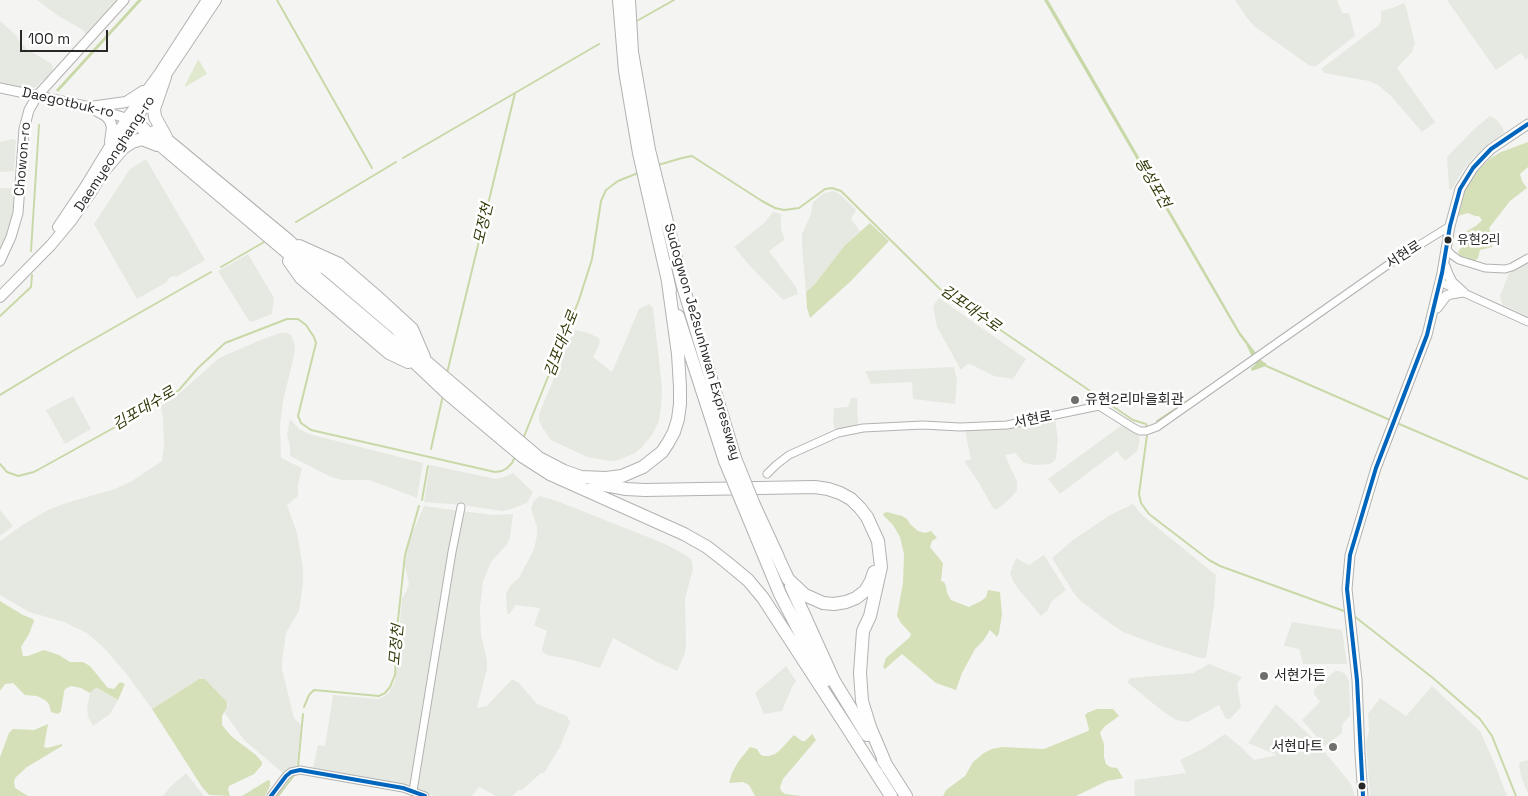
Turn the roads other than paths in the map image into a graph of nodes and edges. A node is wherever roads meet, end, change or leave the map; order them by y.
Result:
1 (124, 0) edge
2 (207, 0) edge
3 (216, 0) edge
4 (619, 0) edge
5 (626, 8) edge
6 (162, 75) junction
7 (0, 88) edge
8 (37, 96) junction
9 (90, 107) junction
10 (131, 119) junction
11 (1528, 124) edge
12 (166, 145) junction
13 (109, 147) junction
14 (105, 169) junction
15 (650, 178) junction
16 (1450, 226) junction
17 (285, 245) junction
18 (1446, 249) junction
19 (1528, 258) edge
20 (0, 261) edge
21 (1444, 261) junction
22 (668, 282) junction
23 (1440, 282) junction
24 (0, 288) edge
25 (1463, 292) junction
26 (0, 297) edge
27 (1433, 315) junction
28 (1528, 322) edge
29 (424, 363) junction
30 (454, 393) junction
31 (730, 459) junction
32 (767, 474) dead end
33 (576, 480) junction
34 (749, 506) junction
35 (462, 507) dead end
36 (775, 551) junction
37 (856, 741) junction
38 (888, 767) junction
39 (413, 791) junction
40 (271, 796) edge
41 (426, 796) edge
42 (891, 796) edge
43 (906, 796) edge
44 (1364, 796) edge

1 - 8 street, Chowon-ro
2 - 6 main road, Daemyeonghang-ro
3 - 6 main road, Daemyeonghang-ro
4 - 5 highway, Sudogwon Je2sunhwan Expressway
5 - 15 highway, Sudogwon Je2sunhwan Expressway
6 - 9 main road
6 - 10 main road, Daemyeonghang-ro
6 - 12 highway
7 - 8 street, Daegotbuk-ro
8 - 9 street, Daegotbuk-ro
8 - 20 street, Chowon-ro
9 - 10 street, Daegotbuk-ro
9 - 13 main road
10 - 12 highway
10 - 13 main road, Daemyeonghang-ro
10 - 14 main road, Daemyeonghang-ro
11 - 16 street
12 - 14 highway
12 - 17 highway
13 - 24 main road, Daemyeonghang-ro
14 - 26 main road, Daemyeonghang-ro
15 - 22 highway, Sudogwon Je2sunhwan Expressway
15 - 31 highway, Sudogwon Je2sunhwan Expressway
16 - 18 street
16 - 32 street, 서현로
17 - 29 highway
17 - 29 highway
17 - 29 highway
18 - 19 street
18 - 21 street
21 - 23 street
21 - 25 street
22 - 31 highway, Sudogwon Je2sunhwan Expressway
22 - 33 highway
23 - 25 street
23 - 27 street
25 - 27 street
25 - 28 street
27 - 44 street
29 - 30 highway
29 - 30 highway
30 - 33 highway
31 - 34 highway, Sudogwon Je2sunhwan Expressway, bridge
33 - 36 highway
33 - 37 highway
33 - 38 highway
34 - 36 highway, Sudogwon Je2sunhwan Expressway
34 - 37 highway, Sudogwon Je2sunhwan Expressway
35 - 39 street
36 - 38 highway, Sudogwon Je2sunhwan Expressway
37 - 42 highway, Sudogwon Je2sunhwan Expressway
38 - 43 highway, Sudogwon Je2sunhwan Expressway
39 - 40 street
39 - 41 street

